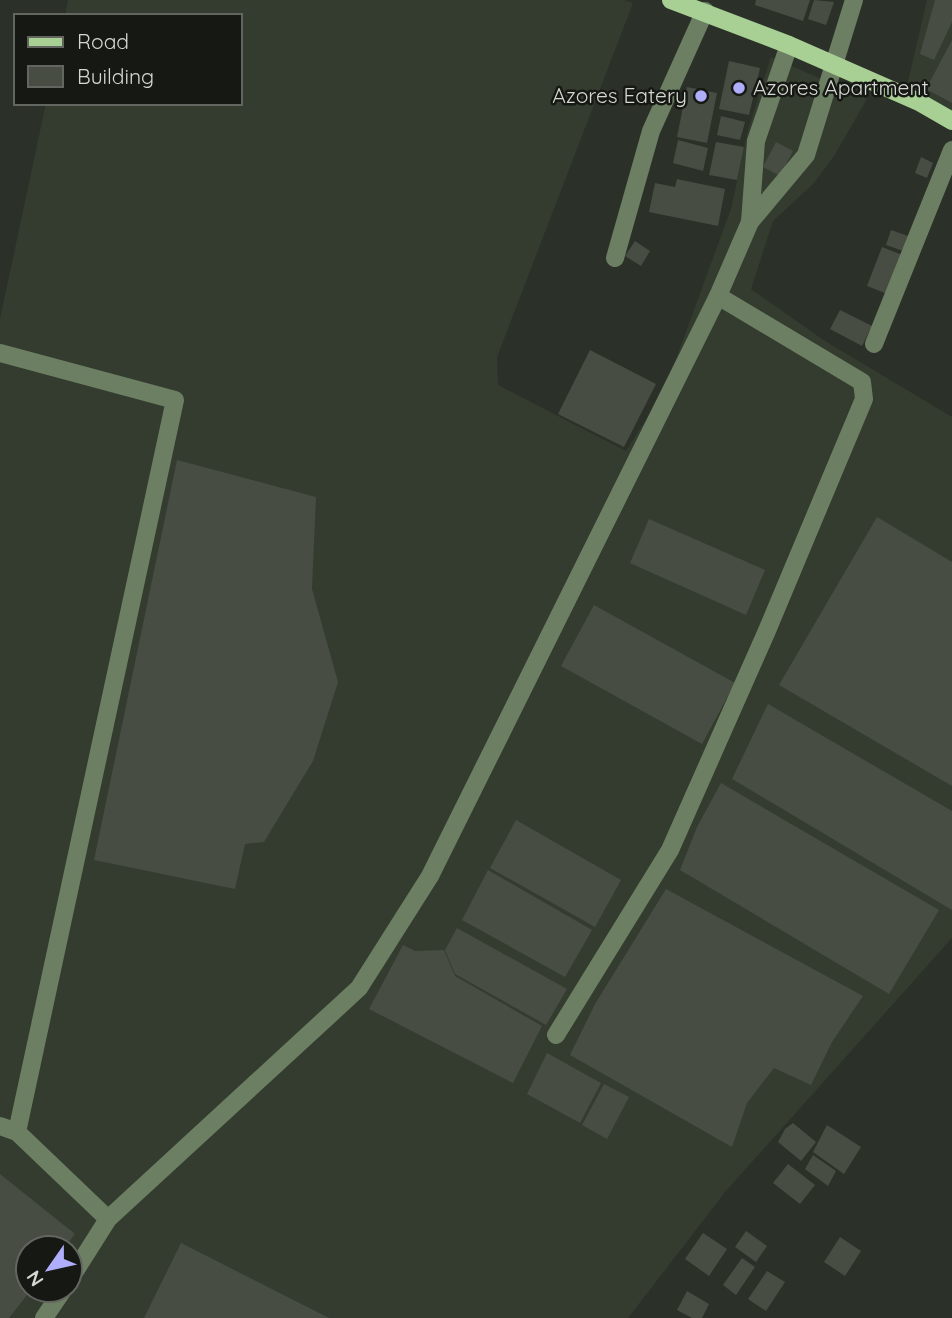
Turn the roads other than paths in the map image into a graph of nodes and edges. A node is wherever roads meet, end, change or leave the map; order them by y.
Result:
1 (671, 0) edge
2 (854, 0) edge
3 (705, 11) junction
4 (789, 45) junction
5 (835, 66) junction
6 (952, 121) edge
7 (952, 150) edge
8 (750, 222) junction
9 (615, 258) dead end
10 (718, 296) junction
11 (874, 344) dead end
12 (0, 353) edge
13 (556, 1035) dead end
14 (0, 1126) edge
15 (17, 1132) junction
16 (108, 1219) junction
17 (84, 1257) edge

1 - 3 main road
2 - 5 lane
3 - 4 main road
3 - 9 lane
4 - 5 main road
4 - 8 lane
5 - 6 main road
5 - 8 lane
7 - 11 lane
8 - 10 lane
10 - 13 lane
10 - 16 lane
12 - 15 lane
14 - 15 lane
15 - 16 lane
16 - 17 lane

